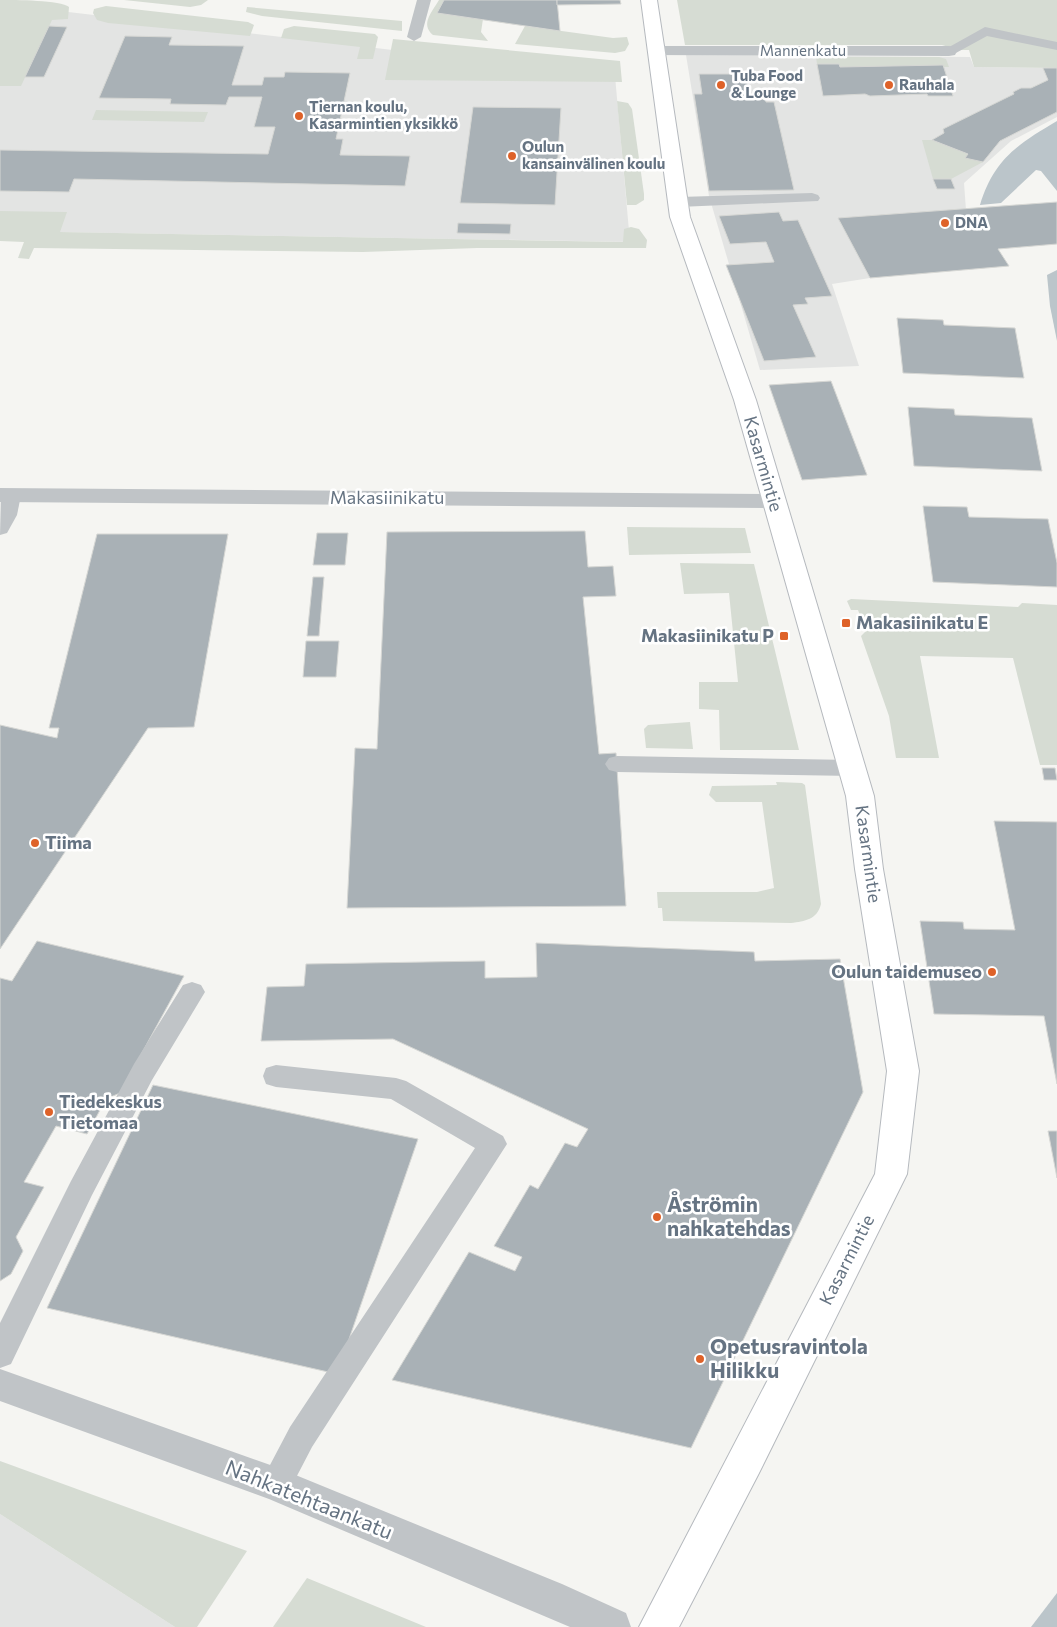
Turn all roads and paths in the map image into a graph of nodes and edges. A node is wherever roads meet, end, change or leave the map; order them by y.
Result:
1 (424, 0) edge
2 (648, 0) edge
3 (414, 37) dead end
4 (1057, 46) edge
5 (656, 51) junction
6 (950, 51) joint
7 (812, 198) dead end
8 (679, 202) junction
9 (6, 495) edge
10 (773, 501) junction
11 (0, 529) edge
12 (617, 764) dead end
13 (853, 768) junction
14 (192, 992) dead end
15 (276, 1076) dead end
16 (0, 1354) edge
17 (0, 1385) edge
18 (276, 1484) junction
19 (612, 1627) edge
20 (658, 1627) edge

1 - 3 lane
2 - 5 street, Kasarmintie
4 - 6 lane
5 - 6 street, Mannenkatu
5 - 8 street, Kasarmintie
7 - 8 lane
8 - 10 street, Kasarmintie
9 - 10 street, Makasiinikatu
9 - 11 lane
10 - 13 street, Kasarmintie
12 - 13 lane
13 - 20 street, Kasarmintie
14 - 16 lane
15 - 18 lane
17 - 18 street, Nahkatehtaankatu
18 - 19 street, Nahkatehtaankatu

